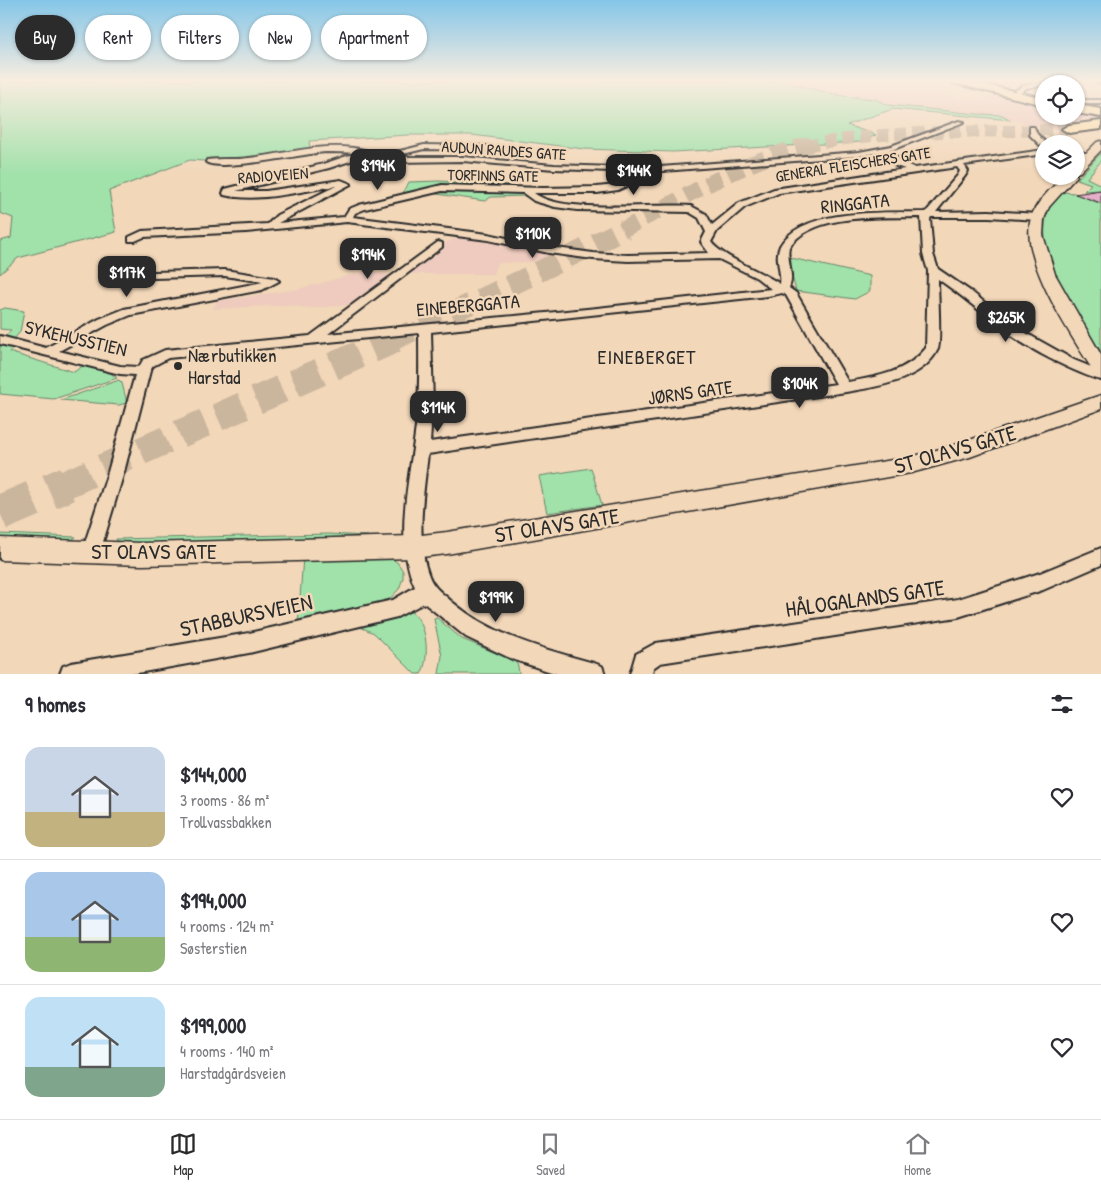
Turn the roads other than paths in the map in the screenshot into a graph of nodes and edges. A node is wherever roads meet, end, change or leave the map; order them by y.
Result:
1 (1085, 113) tunnel mouth
2 (1100, 118) edge
3 (961, 122) dead end
4 (1032, 128) dead end
5 (1068, 129) tunnel mouth
6 (1035, 136) edge
7 (1101, 144) edge
8 (487, 148) dead end
9 (883, 150) junction
10 (365, 153) junction
11 (1035, 153) edge
12 (1085, 154) edge
13 (1090, 155) junction
14 (380, 157) junction
15 (1085, 160) edge
16 (210, 162) dead end
17 (959, 164) junction
18 (912, 169) junction
19 (647, 170) junction
20 (1063, 185) edge
21 (526, 191) junction
22 (927, 215) junction
23 (1038, 217) junction
24 (347, 219) junction
25 (272, 227) junction
26 (710, 231) junction
27 (132, 239) dead end
28 (438, 245) dead end
29 (719, 256) junction
30 (933, 271) junction
31 (154, 275) dead end
32 (781, 289) junction
33 (425, 328) junction
34 (314, 339) junction
35 (0, 340) edge
36 (49, 351) junction
37 (1101, 369) edge
38 (143, 371) junction
39 (1101, 376) edge
40 (844, 387) junction
41 (1101, 402) edge
42 (422, 449) junction
43 (413, 547) junction
44 (0, 549) edge
45 (91, 552) junction
46 (1101, 556) edge
47 (426, 591) junction
48 (71, 674) edge
49 (594, 674) edge
50 (641, 674) edge

1 - 2 highway
2 - 5 highway
3 - 9 street, AUDUN RAUDES GATE
4 - 6 street
7 - 13 street
8 - 14 street, AUDUN RAUDES GATE
9 - 18 street
9 - 19 street, AUDUN RAUDES GATE
10 - 14 street, RADIOVEIEN
10 - 16 street, RADIOVEIEN
10 - 25 street, RADIOVEIEN
11 - 17 street, GENERAL FLEISCHERS GATE
12 - 13 street
13 - 15 street
14 - 19 street, AUDUN RAUDES GATE
17 - 18 street, GENERAL FLEISCHERS GATE
17 - 22 street
18 - 26 street, GENERAL FLEISCHERS GATE
19 - 21 street, TORFINNS GATE
20 - 23 street
21 - 24 street, TORFINNS GATE
21 - 26 street
22 - 23 street, RINGGATA
22 - 30 street, JØRNS GATE
22 - 32 street, RINGGATA
23 - 37 street
24 - 25 street, TORFINNS GATE
24 - 29 street
25 - 27 street, TORFINNS GATE
26 - 29 street
28 - 34 street
29 - 32 street
30 - 39 street
30 - 40 street, JØRNS GATE
31 - 36 street
32 - 33 street, EINEBERGGATA
32 - 40 street
33 - 34 street, EINEBERGGATA
33 - 42 street
34 - 38 street, EINEBERGGATA
35 - 36 street, SYKEHUSSTIEN
36 - 38 street, SYKEHUSSTIEN
38 - 45 street
40 - 42 street, JØRNS GATE
41 - 43 street, ST OLAVS GATE
42 - 43 street
43 - 45 street, ST OLAVS GATE
43 - 47 street
44 - 45 street, ST OLAVS GATE
46 - 50 street, HÅLOGALANDS GATE
47 - 48 street, STABBURSVEIEN
47 - 49 street

